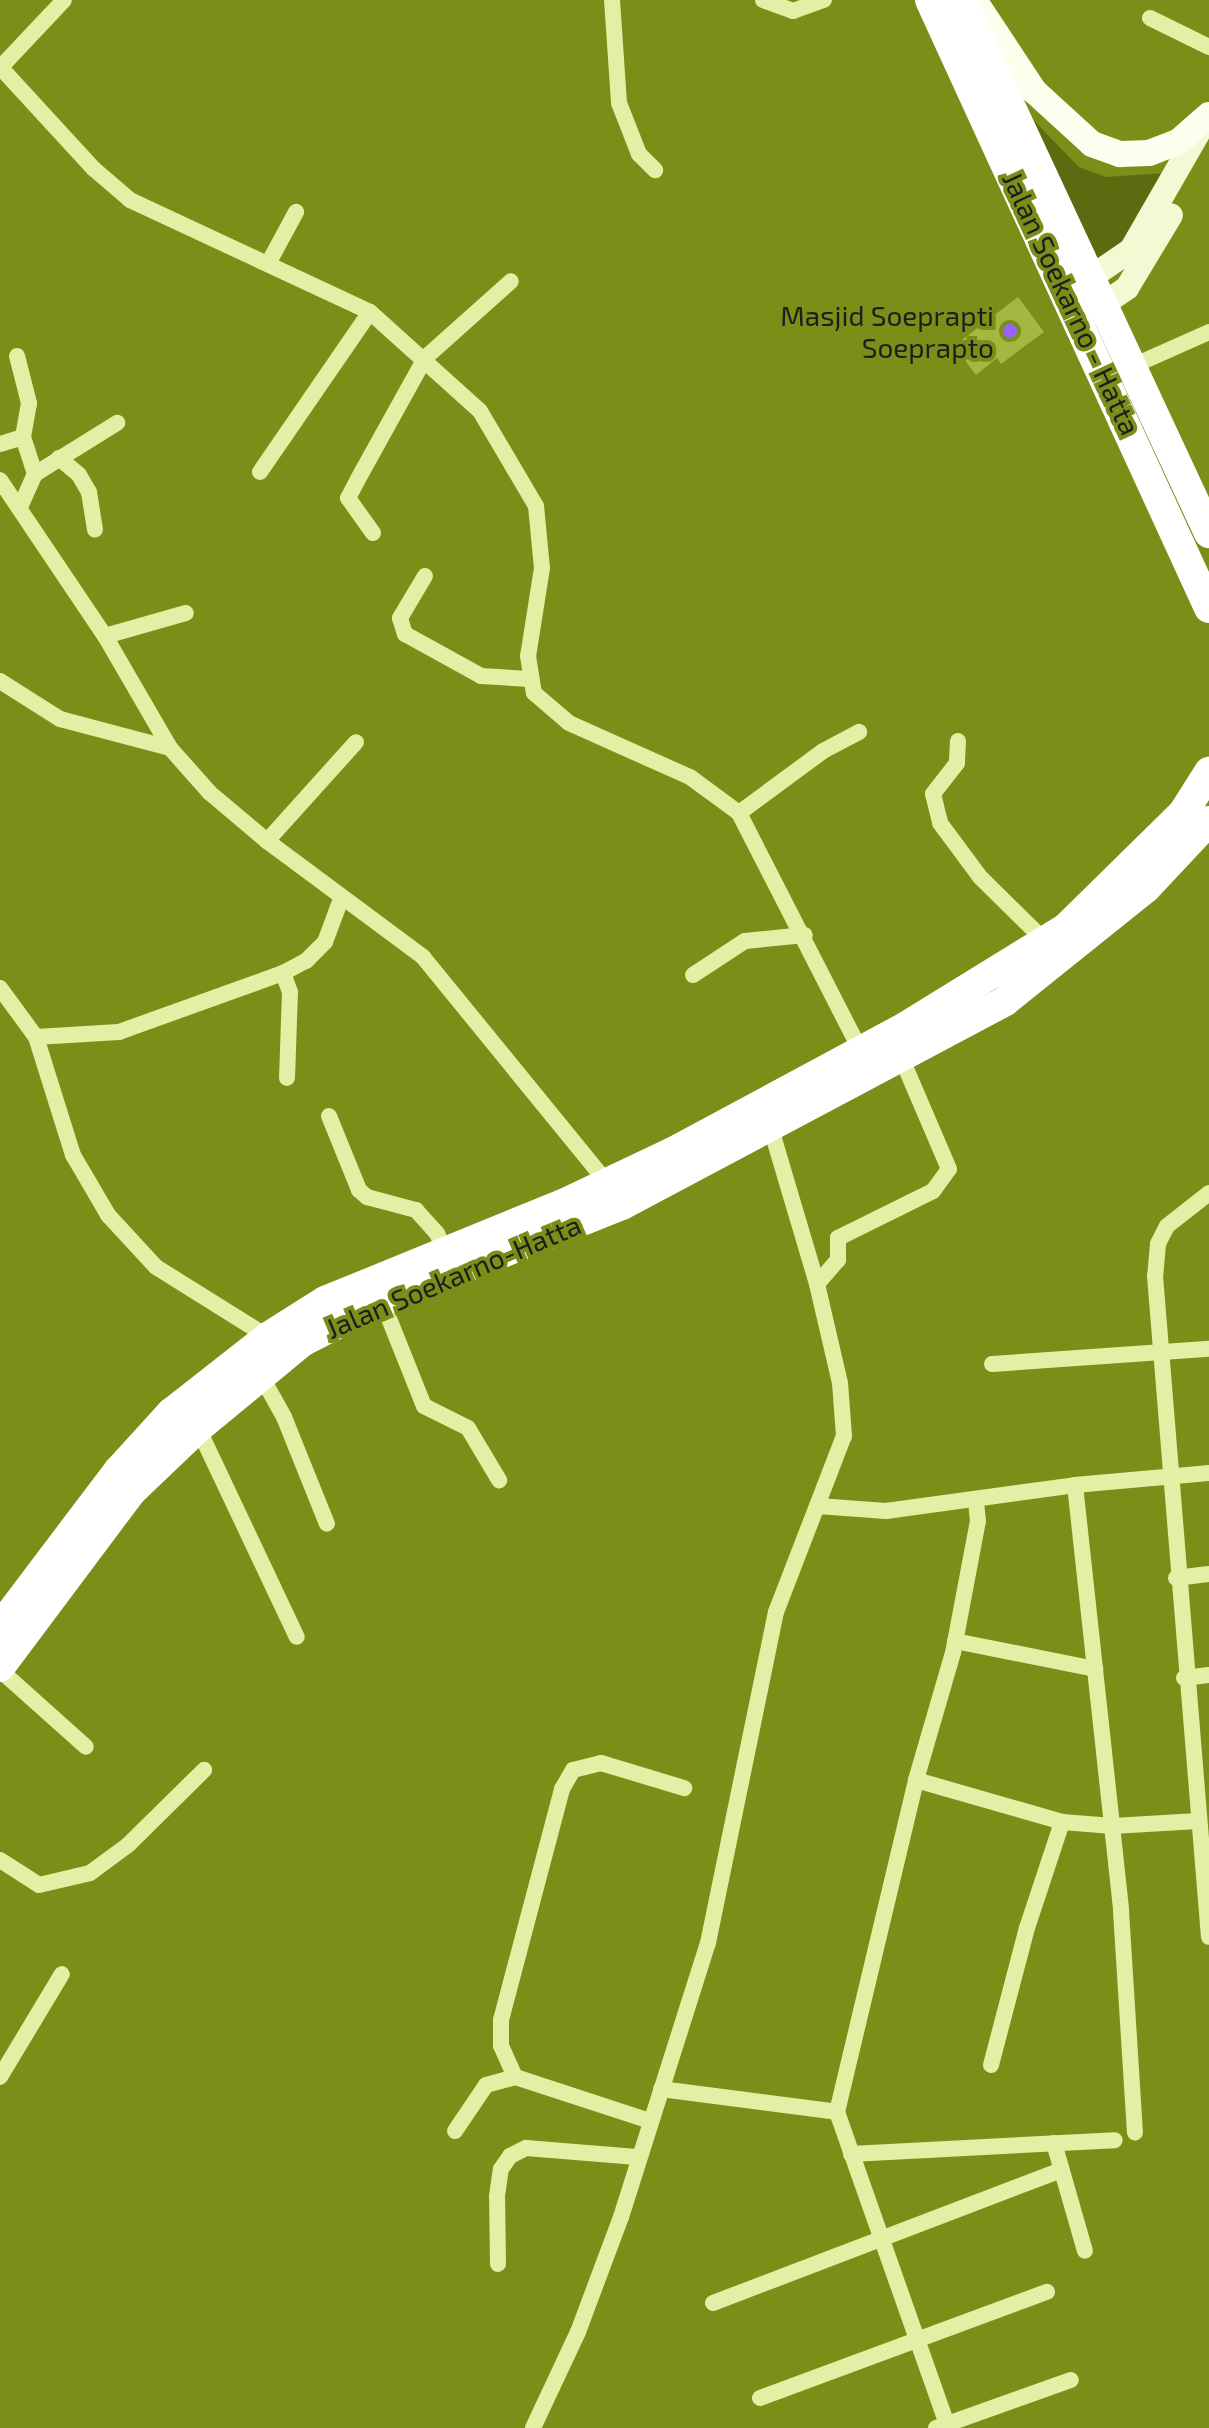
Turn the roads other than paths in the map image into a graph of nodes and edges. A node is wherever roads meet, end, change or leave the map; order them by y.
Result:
1 (64, 0) edge
2 (612, 0) edge
3 (763, 0) edge
4 (824, 0) edge
5 (930, 0) edge
6 (973, 1) edge
7 (1150, 18) dead end
8 (1209, 47) edge
9 (0, 68) edge
10 (1209, 115) edge
11 (1209, 146) edge
12 (655, 170) dead end
13 (296, 212) dead end
14 (269, 262) junction
15 (1092, 277) junction
16 (511, 281) dead end
17 (1066, 294) junction
18 (1105, 304) junction
19 (370, 312) junction
20 (1079, 321) junction
21 (1209, 332) edge
22 (17, 356) dead end
23 (425, 358) junction
24 (1119, 373) junction
25 (117, 423) dead end
26 (23, 437) junction
27 (0, 444) edge
28 (59, 458) junction
29 (260, 472) dead end
30 (35, 474) junction
31 (0, 480) edge
32 (21, 505) junction
33 (95, 530) dead end
34 (373, 533) dead end
35 (1209, 533) edge
36 (425, 576) dead end
37 (1209, 608) edge
38 (186, 613) dead end
39 (105, 636) junction
40 (529, 679) junction
41 (0, 681) edge
42 (859, 732) dead end
43 (958, 741) dead end
44 (356, 742) dead end
45 (170, 748) junction
46 (1209, 772) edge
47 (739, 813) junction
48 (1209, 821) edge
49 (267, 841) junction
50 (341, 899) junction
51 (805, 935) junction
52 (1046, 942) junction
53 (283, 973) junction
54 (693, 975) dead end
55 (0, 988) edge
56 (36, 1037) junction
57 (896, 1046) junction
58 (866, 1062) junction
59 (287, 1078) dead end
60 (329, 1116) dead end
61 (767, 1117) junction
62 (607, 1183) junction
63 (1209, 1193) edge
64 (444, 1250) junction
65 (817, 1284) junction
66 (382, 1301) junction
67 (268, 1337) junction
68 (1209, 1349) edge
69 (1162, 1352) junction
70 (992, 1364) dead end
71 (260, 1374) junction
72 (198, 1428) junction
73 (1209, 1473) edge
74 (1168, 1475) junction
75 (499, 1480) dead end
76 (1075, 1485) junction
77 (976, 1502) junction
78 (818, 1506) junction
79 (327, 1524) dead end
80 (1209, 1574) edge
81 (1176, 1578) junction
82 (0, 1627) edge
83 (297, 1637) dead end
84 (955, 1641) junction
85 (0, 1668) edge
86 (1095, 1669) junction
87 (1209, 1675) edge
88 (1184, 1678) junction
89 (86, 1747) dead end
90 (1202, 1769) edge
91 (204, 1770) dead end
92 (916, 1780) junction
93 (684, 1788) dead end
94 (1198, 1821) junction
95 (1062, 1822) junction
96 (1113, 1826) junction
97 (0, 1860) edge
98 (1206, 1869) edge
99 (1209, 1937) edge
100 (62, 1974) dead end
101 (991, 2065) dead end
102 (0, 2077) edge
103 (515, 2077) junction
104 (661, 2089) junction
105 (837, 2112) junction
106 (650, 2121) junction
107 (455, 2131) dead end
108 (1135, 2133) dead end
109 (1115, 2140) dead end
110 (1054, 2143) junction
111 (851, 2154) junction
112 (637, 2157) junction
113 (1062, 2170) junction
114 (878, 2236) junction
115 (1085, 2251) dead end
116 (498, 2264) dead end
117 (1047, 2292) dead end
118 (713, 2303) dead end
119 (915, 2338) junction
120 (1071, 2380) dead end
121 (760, 2398) dead end
122 (944, 2426) edge
123 (533, 2428) edge

1 - 9 street
2 - 12 street
3 - 4 street
5 - 17 highway, Jalan Soekarno - Hatta
6 - 10 main road
6 - 15 highway, Jalan Soekarno - Hatta
7 - 8 street
9 - 14 street
10 - 15 street
11 - 18 street
13 - 14 street
14 - 19 street
15 - 17 street
15 - 18 highway, Jalan Soekarno - Hatta
16 - 23 street
17 - 20 highway, Jalan Soekarno - Hatta
18 - 20 street
18 - 24 highway, Jalan Soekarno - Hatta
19 - 23 street
19 - 29 street
20 - 24 highway, Jalan Soekarno - Hatta
21 - 24 street
22 - 26 street
23 - 34 street
23 - 40 street
24 - 35 highway, Jalan Soekarno - Hatta
24 - 37 highway, Jalan Soekarno - Hatta
25 - 28 street
26 - 27 street
26 - 30 street
28 - 30 street
28 - 33 street
30 - 32 street
31 - 32 street
32 - 39 street
36 - 40 street
38 - 39 street
39 - 45 street
40 - 47 street
41 - 45 street
42 - 47 street
43 - 52 street
44 - 49 street
45 - 49 street
46 - 52 highway
47 - 51 street
48 - 57 highway
49 - 50 street
50 - 53 street
50 - 62 street
51 - 54 street
51 - 58 street
52 - 57 highway
53 - 56 street
53 - 59 street
55 - 56 street
56 - 67 street
57 - 58 highway
57 - 65 street
58 - 61 highway, Jalan Soekarno-Hatta
60 - 64 street
61 - 62 highway
61 - 65 street
61 - 66 highway, Jalan Soekarno-Hatta
62 - 64 highway
63 - 69 street
64 - 67 highway
65 - 78 street
66 - 71 highway, Jalan Soekarno-Hatta
66 - 75 street
67 - 82 highway
68 - 69 street
69 - 70 street
69 - 74 street
71 - 72 highway, Jalan Soekarno-Hatta
71 - 79 street
72 - 83 street
72 - 85 highway, Jalan Soekarno-Hatta
73 - 74 street
74 - 76 street
74 - 81 street
76 - 77 street
76 - 86 street
77 - 78 street
77 - 84 street
78 - 104 street
80 - 81 street
81 - 88 street
84 - 86 street
84 - 92 street
85 - 89 street
86 - 96 street
87 - 88 street
88 - 90 street
90 - 94 street
91 - 97 street
92 - 95 street
92 - 105 street
93 - 103 street
94 - 96 street
94 - 98 street
95 - 96 street
95 - 101 street
96 - 108 street
98 - 99 street
100 - 102 street
103 - 106 street
103 - 107 street
104 - 105 street
104 - 106 street
105 - 111 street
106 - 112 street
109 - 110 street
110 - 111 street
110 - 113 street
111 - 114 street
112 - 116 street
112 - 123 street
113 - 114 street
113 - 115 street
114 - 118 street
114 - 119 street
117 - 119 street
119 - 121 street
119 - 122 street
120 - 122 street

